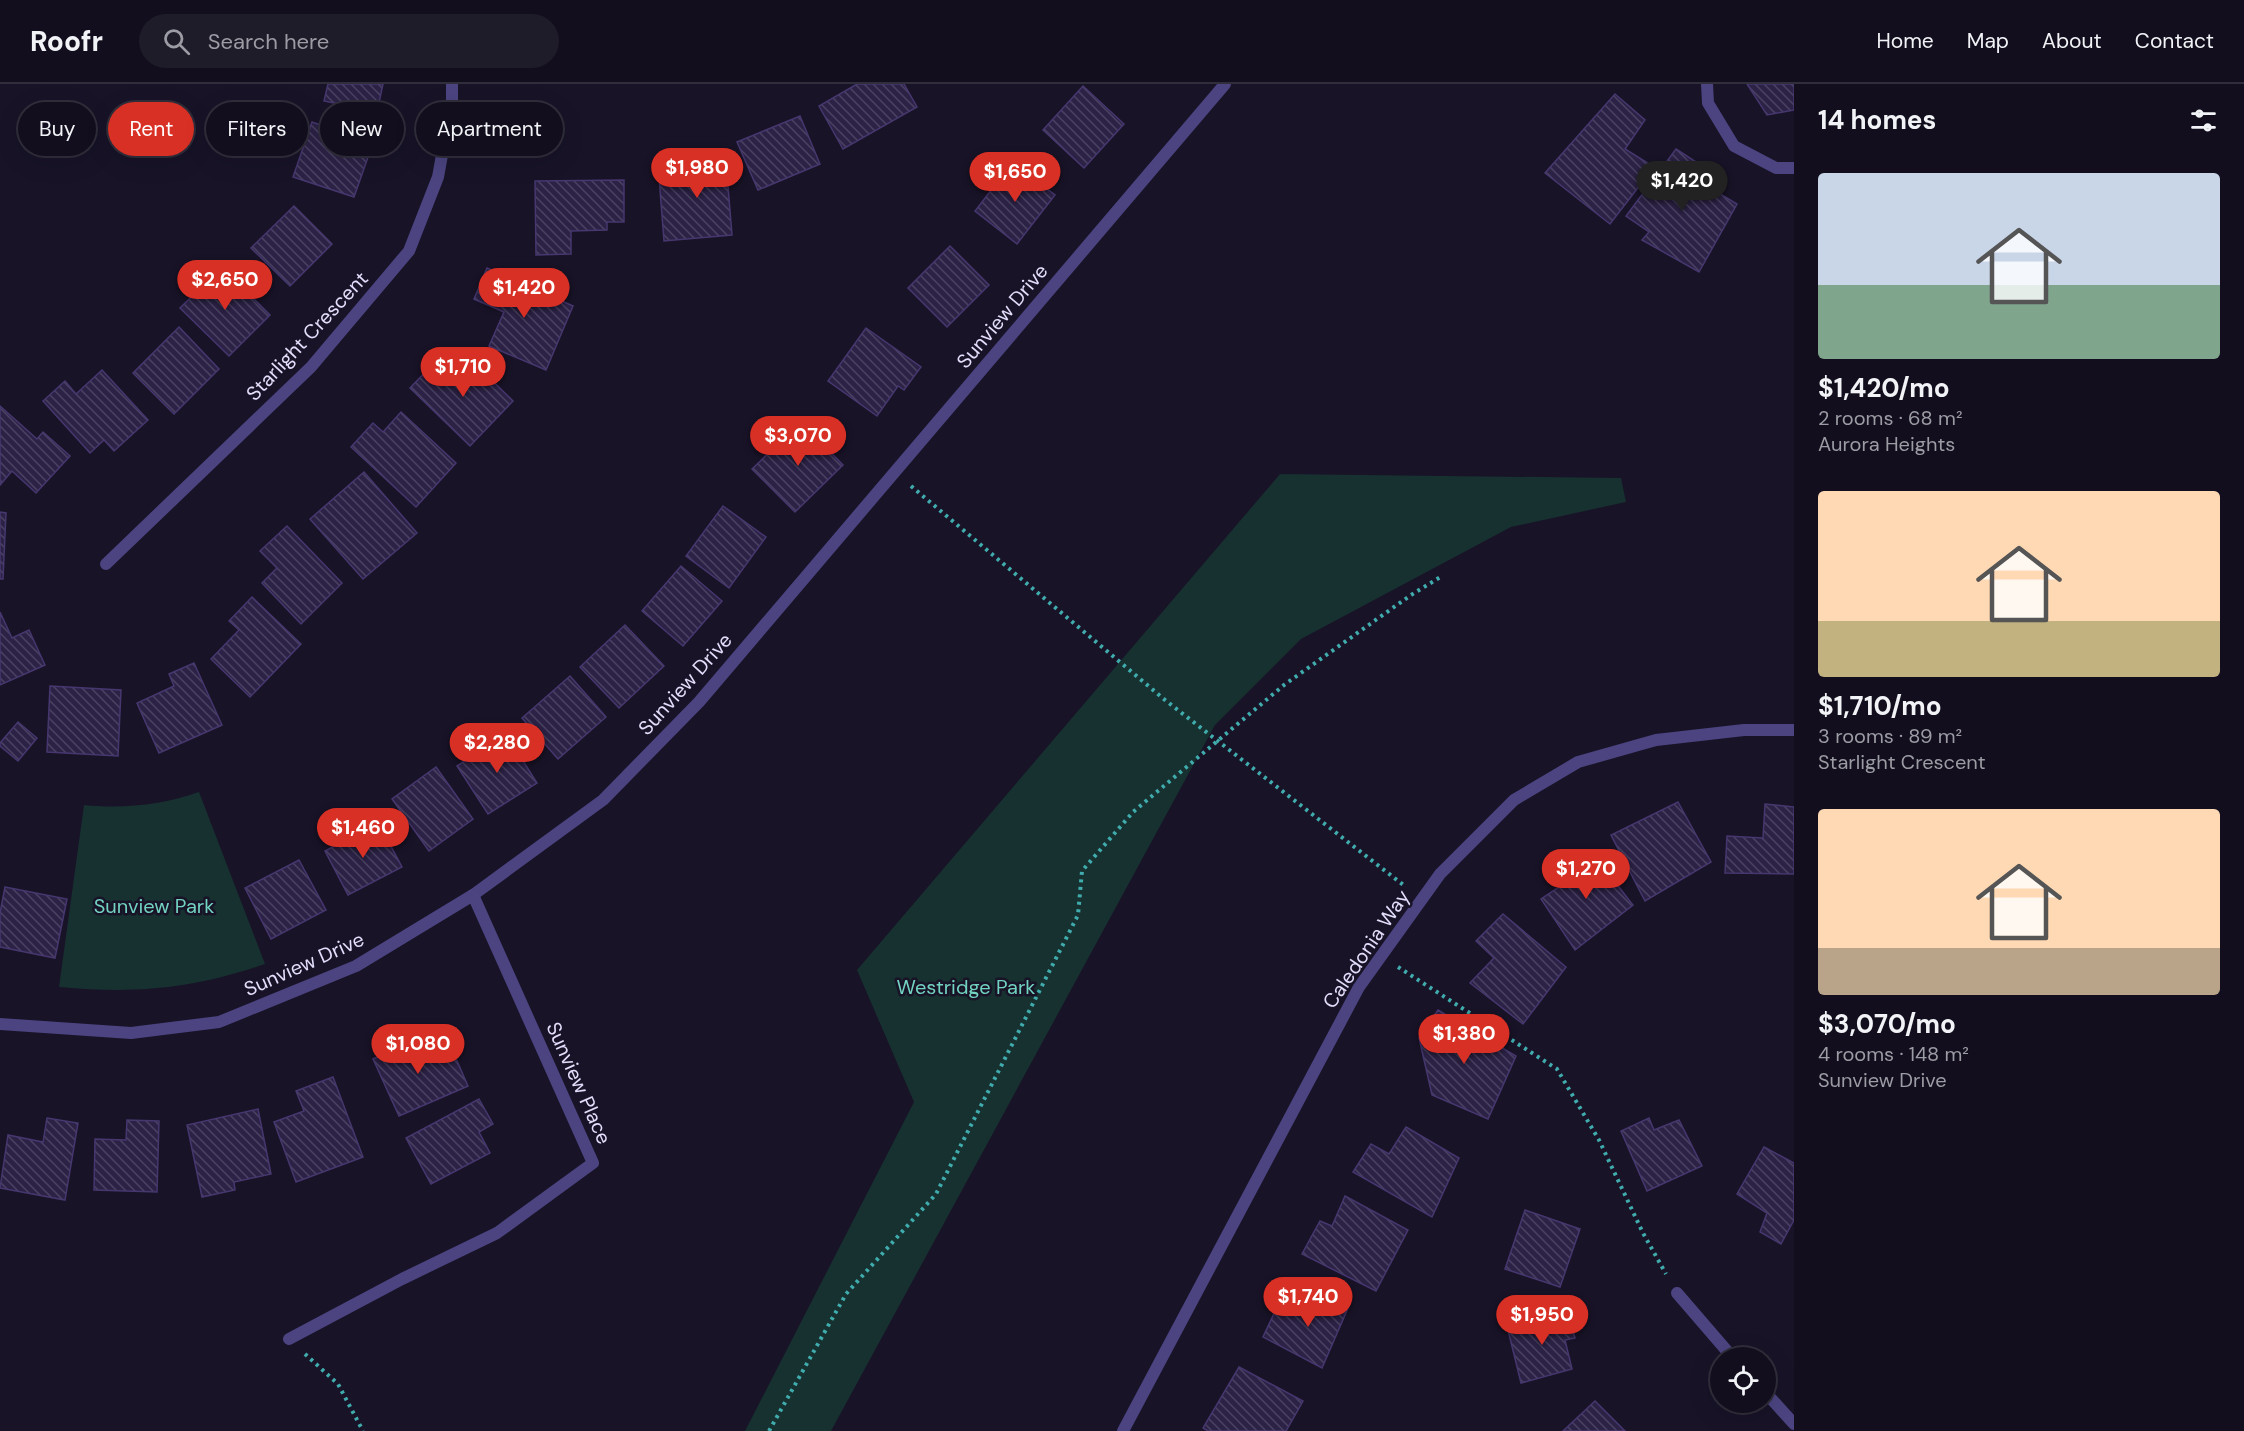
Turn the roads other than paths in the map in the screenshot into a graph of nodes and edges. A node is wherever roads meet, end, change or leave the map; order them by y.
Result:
1 (452, 84) edge
2 (1226, 84) edge
3 (1707, 84) edge
4 (1794, 168) edge
5 (106, 564) dead end
6 (1794, 730) edge
7 (473, 895) junction
8 (0, 1024) edge
9 (1677, 1293) road end
10 (289, 1339) road end
11 (1724, 1347) edge
12 (1776, 1404) edge
13 (1794, 1424) edge
14 (1123, 1431) edge

1 - 5 street, Starlight Crescent
2 - 7 street, Sunview Drive
3 - 4 street
6 - 14 street, Caledonia Way
7 - 8 street, Sunview Drive
7 - 10 street, Sunview Place
9 - 11 street
12 - 13 street

